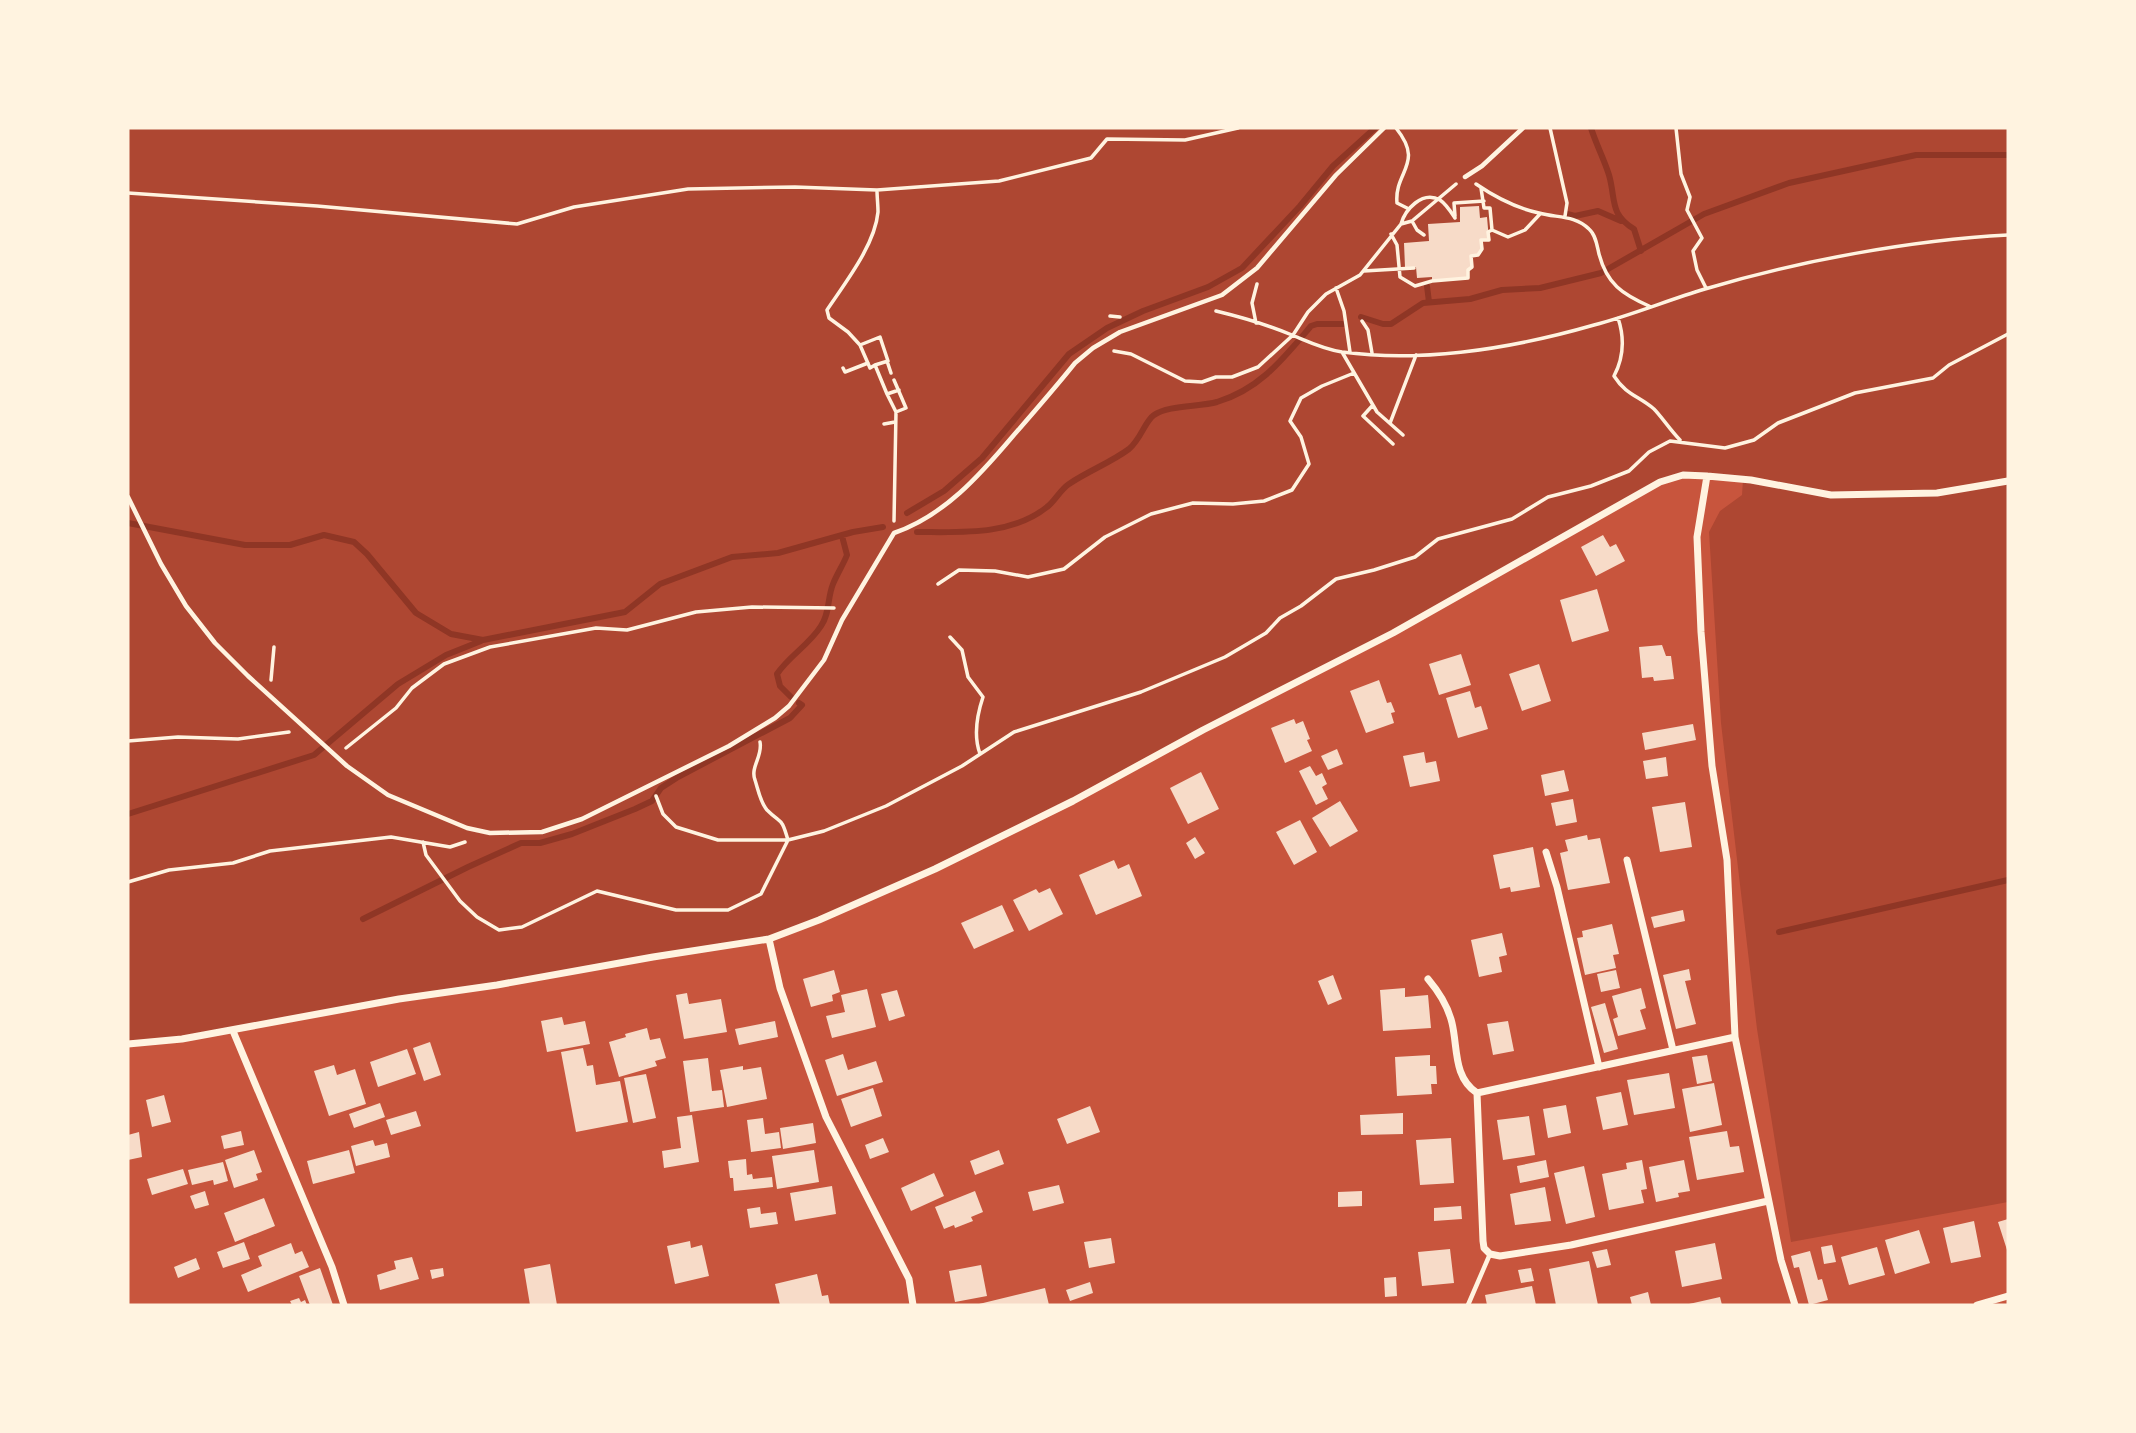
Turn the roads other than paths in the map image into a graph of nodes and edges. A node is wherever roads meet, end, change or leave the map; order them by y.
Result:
1 (1384, 128) edge
2 (1523, 128) edge
3 (1465, 177) road end
4 (1707, 476) junction
5 (2008, 481) edge
6 (128, 497) edge
7 (894, 533) junction
8 (898, 540) dead end
9 (1546, 852) dead end
10 (1627, 860) dead end
11 (769, 939) junction
12 (1428, 979) dead end
13 (233, 1031) junction
14 (1735, 1037) junction
15 (128, 1044) edge
16 (1673, 1050) junction
17 (1599, 1066) junction
18 (1477, 1093) junction
19 (1768, 1200) junction
20 (1490, 1254) junction
21 (2008, 1296) edge
22 (344, 1305) edge
23 (913, 1305) edge
24 (1468, 1305) edge
25 (1795, 1305) edge
26 (1977, 1305) edge

1 - 7 lane
2 - 3 lane
4 - 5 street
4 - 11 street
4 - 14 street
6 - 7 lane
7 - 8 lane
9 - 17 street
10 - 16 street
11 - 13 street
11 - 23 street
12 - 18 street
13 - 15 street
13 - 22 street
14 - 16 street
14 - 19 street
16 - 17 street
17 - 18 street
18 - 20 street
19 - 20 street
19 - 25 street
20 - 24 lane
21 - 26 street

